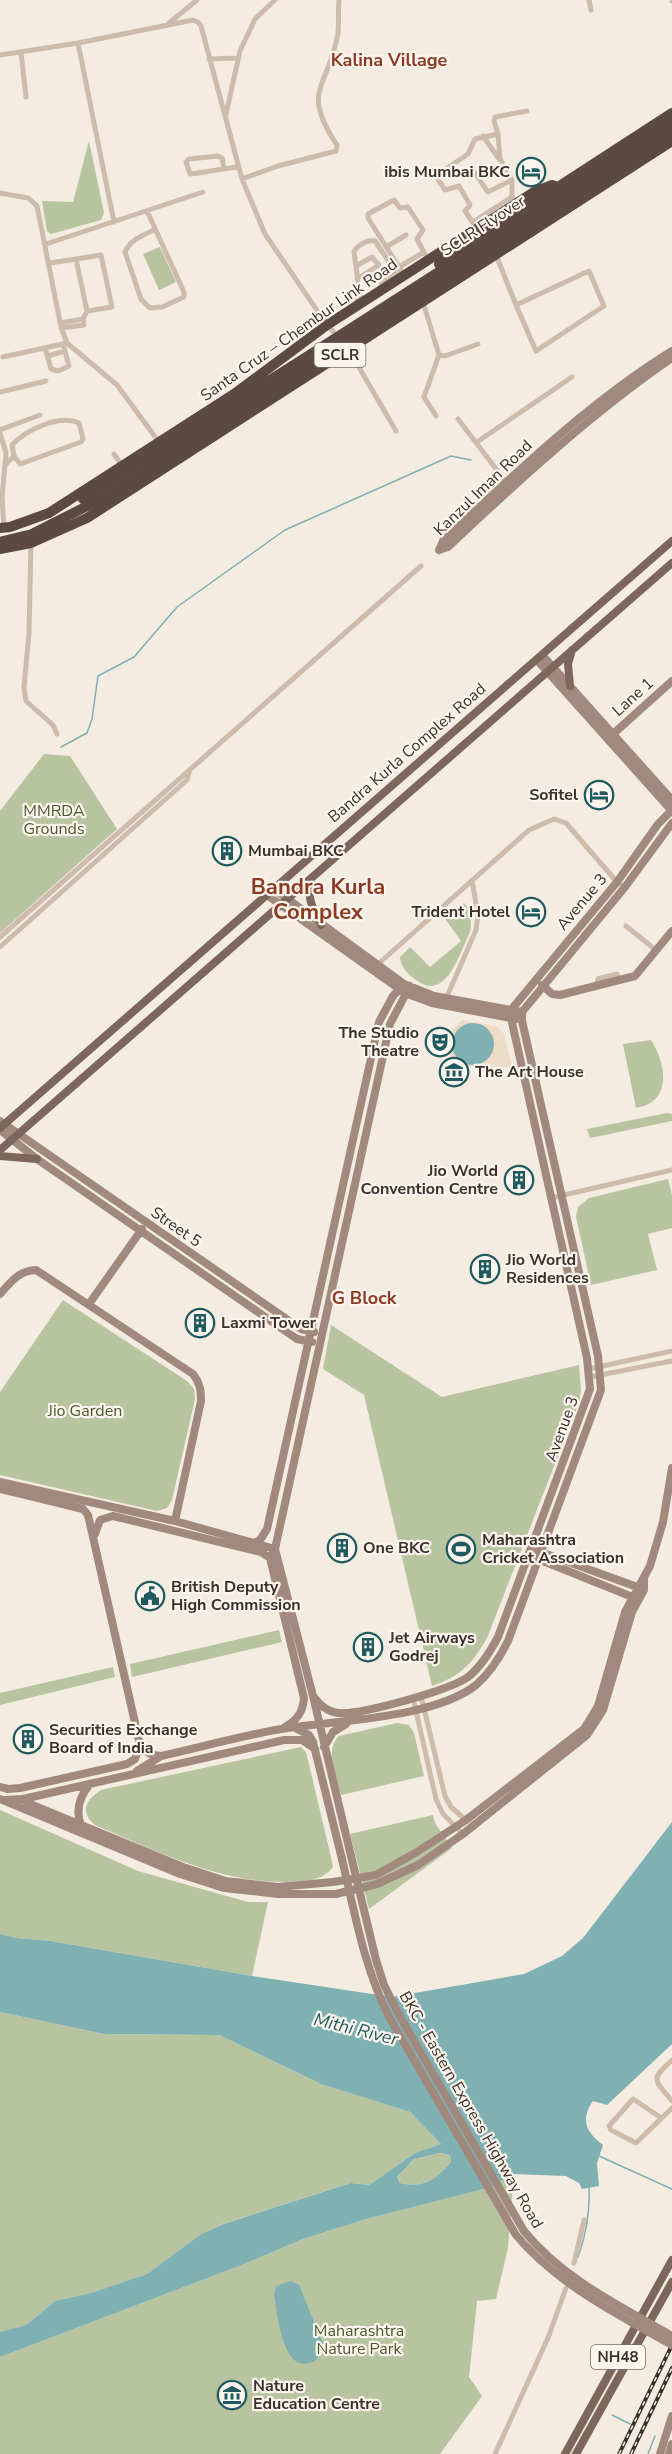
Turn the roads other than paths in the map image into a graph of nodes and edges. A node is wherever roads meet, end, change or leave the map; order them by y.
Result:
1 (197, 0) edge
2 (275, 0) edge
3 (339, 0) edge
4 (589, 0) edge
5 (591, 10) dead end
6 (168, 24) junction
7 (78, 43) junction
8 (21, 52) junction
9 (0, 55) edge
10 (238, 58) junction
11 (209, 59) junction
12 (26, 97) dead end
13 (527, 111) dead end
14 (672, 113) edge
15 (225, 116) junction
16 (672, 122) edge
17 (672, 133) edge
18 (498, 134) junction
19 (483, 136) junction
20 (672, 141) edge
21 (500, 159) junction
22 (238, 167) junction
23 (224, 169) junction
24 (474, 172) dead end
25 (242, 179) junction
26 (512, 180) junction
27 (558, 187) junction
28 (203, 192) dead end
29 (0, 194) edge
30 (514, 201) junction
31 (147, 211) junction
32 (114, 222) junction
33 (475, 226) junction
34 (154, 230) junction
35 (406, 235) dead end
36 (46, 244) junction
37 (386, 247) junction
38 (496, 255) junction
39 (426, 256) junction
40 (76, 259) junction
41 (50, 263) junction
42 (356, 266) junction
43 (400, 273) junction
44 (357, 279) junction
45 (381, 286) dead end
46 (362, 299) junction
47 (349, 300) dead end
48 (423, 302) junction
49 (516, 305) junction
50 (87, 311) junction
51 (61, 325) junction
52 (327, 325) junction
53 (65, 344) junction
54 (478, 344) dead end
55 (45, 348) junction
56 (349, 349) junction
57 (65, 351) junction
58 (672, 351) edge
59 (439, 355) junction
60 (3, 357) dead end
61 (48, 358) junction
62 (672, 358) edge
63 (311, 359) junction
64 (572, 377) dead end
65 (46, 381) dead end
66 (0, 392) edge
67 (40, 415) dead end
68 (436, 416) dead end
69 (458, 419) dead end
70 (396, 431) dead end
71 (0, 432) edge
72 (159, 442) junction
73 (477, 442) junction
74 (3, 453) edge
75 (114, 454) dead end
76 (14, 456) junction
77 (6, 464) junction
78 (122, 466) junction
79 (506, 482) junction
80 (1, 498) edge
81 (71, 526) junction
82 (1, 530) edge
83 (672, 535) edge
84 (672, 541) edge
85 (0, 542) edge
86 (31, 543) junction
87 (0, 549) edge
88 (672, 563) edge
89 (421, 566) dead end
90 (637, 572) junction
91 (572, 650) junction
92 (539, 657) junction
93 (550, 669) junction
94 (672, 681) edge
95 (570, 686) junction
96 (57, 734) dead end
97 (613, 734) junction
98 (189, 773) junction
99 (672, 800) edge
100 (672, 811) edge
101 (672, 823) edge
102 (311, 879) junction
103 (472, 880) junction
104 (617, 882) junction
105 (625, 887) junction
106 (270, 892) junction
107 (284, 902) junction
108 (321, 925) junction
109 (626, 926) dead end
110 (672, 931) edge
111 (0, 938) edge
112 (0, 947) edge
113 (657, 951) junction
114 (375, 968) junction
115 (542, 985) junction
116 (404, 988) junction
117 (445, 1001) junction
118 (522, 1012) junction
119 (511, 1014) junction
120 (522, 1021) junction
121 (1, 1126) edge
122 (14, 1137) junction
123 (0, 1150) edge
124 (0, 1156) edge
125 (37, 1159) junction
126 (672, 1170) edge
127 (561, 1195) junction
128 (550, 1198) junction
129 (146, 1222) junction
130 (140, 1230) junction
131 (0, 1294) edge
132 (89, 1304) junction
133 (311, 1332) junction
134 (322, 1333) junction
135 (309, 1341) junction
136 (320, 1343) junction
137 (672, 1351) edge
138 (672, 1360) edge
139 (600, 1371) junction
140 (590, 1373) junction
141 (672, 1468) edge
142 (0, 1482) edge
143 (0, 1489) edge
144 (175, 1521) junction
145 (94, 1535) junction
146 (254, 1543) junction
147 (275, 1549) junction
148 (530, 1552) junction
149 (540, 1556) junction
150 (270, 1558) junction
151 (641, 1589) junction
152 (636, 1598) junction
153 (501, 1629) junction
154 (511, 1632) junction
155 (314, 1696) junction
156 (417, 1697) junction
157 (420, 1708) junction
158 (350, 1722) junction
159 (320, 1725) junction
160 (293, 1728) junction
161 (282, 1729) junction
162 (140, 1744) junction
163 (324, 1747) junction
164 (315, 1749) junction
165 (161, 1756) junction
166 (130, 1774) junction
167 (90, 1784) junction
168 (0, 1787) edge
169 (23, 1798) junction
170 (2, 1800) edge
171 (466, 1820) junction
172 (81, 1826) junction
173 (473, 1826) junction
174 (456, 1827) junction
175 (463, 1834) junction
176 (333, 1882) junction
177 (336, 1894) junction
178 (672, 2060) edge
179 (672, 2101) edge
180 (672, 2108) edge
181 (660, 2117) junction
182 (584, 2220) dead end
183 (672, 2259) edge
184 (574, 2264) dead end
185 (672, 2283) edge
186 (566, 2288) dead end
187 (672, 2336) edge
188 (672, 2345) edge
189 (672, 2416) edge
190 (672, 2444) edge
191 (495, 2454) edge
192 (565, 2454) edge
193 (576, 2454) edge
194 (660, 2454) edge
195 (669, 2454) edge

1 - 6 street
2 - 10 street
3 - 25 street
4 - 5 street
6 - 7 street
6 - 11 street
7 - 8 street
7 - 32 street
8 - 9 street
8 - 12 street
10 - 11 street
10 - 15 street
11 - 15 street
13 - 18 street
14 - 27 highway, Santa Cruz – Chembur Link Road / SCLR
15 - 22 street
16 - 63 highway, SCLR Flyover, bridge
17 - 63 highway, bridge
18 - 19 street
18 - 21 street
19 - 21 street
19 - 33 street
20 - 38 highway, SCLR
21 - 26 street
22 - 23 street
22 - 25 street
23 - 23 street
24 - 26 street
25 - 52 street
26 - 30 street
27 - 30 highway, Santa Cruz – Chembur Link Road / SCLR
27 - 63 highway, bridge
28 - 31 street
29 - 36 street
30 - 33 highway, Santa Cruz – Chembur Link Road / SCLR
31 - 32 street
31 - 34 street
32 - 36 street
33 - 39 highway, Santa Cruz – Chembur Link Road / SCLR
34 - 34 street
35 - 37 street
36 - 41 street
37 - 39 street
37 - 43 street
38 - 48 highway, SCLR
38 - 49 street
39 - 43 highway, Santa Cruz – Chembur Link Road / SCLR
40 - 41 street
40 - 50 street
40 - 50 street
41 - 51 street
42 - 43 street
42 - 44 street
42 - 44 street
43 - 45 street
43 - 46 highway, Santa Cruz – Chembur Link Road / SCLR
44 - 46 street
46 - 47 street
46 - 52 highway, Santa Cruz – Chembur Link Road / SCLR
48 - 56 highway, SCLR
48 - 59 street
49 - 49 street
50 - 51 street
51 - 53 street
52 - 56 street
52 - 72 highway, Santa Cruz – Chembur Link Road / SCLR
53 - 55 street
53 - 57 street
53 - 72 street
54 - 59 street
55 - 60 street
55 - 61 street
56 - 70 street
56 - 81 highway, SCLR
57 - 61 street
57 - 61 street
58 - 79 street, Kanzul Iman Road
59 - 68 street
62 - 79 street, Kanzul Iman Road
63 - 81 highway, bridge
63 - 82 highway
63 - 85 highway, bridge
64 - 73 street
65 - 66 street
67 - 71 street
69 - 73 street
71 - 74 street
72 - 78 highway, Santa Cruz – Chembur Link Road / SCLR
73 - 79 street
74 - 77 street
75 - 78 street
76 - 76 street
76 - 77 street
77 - 80 street
78 - 82 highway, Santa Cruz – Chembur Link Road / SCLR
80 - 82 street
81 - 86 highway, SCLR
83 - 90 main road
84 - 90 main road, Bandra Kurla Complex Road
86 - 87 highway, SCLR
86 - 96 street
88 - 91 main road, Bandra Kurla Complex Road
89 - 98 street
90 - 92 main road, Bandra Kurla Complex Road
91 - 93 main road, Bandra Kurla Complex Road
91 - 95 main road
92 - 93 street
92 - 106 main road, Bandra Kurla Complex Road
93 - 95 street
93 - 100 street
93 - 102 main road, Bandra Kurla Complex Road
94 - 97 street, Lane 1
95 - 97 street
97 - 99 street
98 - 111 street
98 - 112 street
100 - 104 street, Avenue 3
101 - 105 street, Avenue 3
102 - 107 main road, Bandra Kurla Complex Road
102 - 108 main road
103 - 104 street
103 - 114 street
103 - 117 street
104 - 105 street
104 - 119 street, Avenue 3
105 - 115 street, Avenue 3
106 - 107 street
106 - 121 main road, Bandra Kurla Complex Road
107 - 108 street
107 - 114 street
107 - 122 main road, Bandra Kurla Complex Road
108 - 114 street
109 - 113 street
110 - 113 street
113 - 115 street
114 - 116 street
115 - 118 street, Avenue 3
116 - 117 street
116 - 133 street
116 - 134 street
117 - 119 street
118 - 119 street
118 - 120 street, Avenue 3
119 - 120 street
119 - 128 street, Avenue 3
120 - 127 street, Avenue 3
121 - 122 street
122 - 123 main road, Bandra Kurla Complex Road
122 - 125 street, Street 5
122 - 129 street, Street 5
124 - 125 main road
125 - 130 street, Street 5
126 - 127 street
127 - 128 street
127 - 139 street, Avenue 3
128 - 140 street, Avenue 3
129 - 130 street
129 - 133 street, Street 5
130 - 132 street
130 - 135 street, Street 5
131 - 132 street
132 - 144 street
133 - 134 street, Street 5
133 - 135 street
134 - 136 street
135 - 136 street, Street 5
135 - 146 street
136 - 147 street
137 - 139 street
138 - 139 street
139 - 140 street
139 - 149 street, Avenue 3
140 - 148 street, Avenue 3
141 - 151 street
142 - 144 street
143 - 145 street
144 - 146 street
145 - 150 street
145 - 162 street
146 - 147 street
147 - 150 street
147 - 155 street, BKC - Eastern Express Highway Road
148 - 149 street
148 - 153 street, Avenue 3
149 - 151 street
149 - 152 street
149 - 154 street, Avenue 3
150 - 161 street
151 - 152 street
152 - 171 street
152 - 173 street
153 - 154 street
153 - 156 street, Avenue 3
154 - 157 street, Avenue 3
155 - 156 street, Avenue 3
155 - 159 street, BKC - Eastern Express Highway Road
156 - 157 street
157 - 158 street, Avenue 3
157 - 171 street
157 - 174 street
158 - 159 street, Avenue 3
158 - 163 street
159 - 160 street, Avenue 3
159 - 163 street, BKC - Eastern Express Highway Road
160 - 161 street, Avenue 3
160 - 164 street
161 - 165 street, Avenue 3
162 - 165 street
162 - 168 street
163 - 187 street, BKC - Eastern Express Highway Road, bridge
164 - 166 street
164 - 188 street, BKC - Eastern Express Highway Road, bridge
165 - 166 street, Avenue 3
166 - 167 street
167 - 169 street
167 - 172 street
169 - 170 street
169 - 172 street
170 - 177 street
171 - 173 street
171 - 174 street
172 - 176 street
173 - 175 street
174 - 175 street
174 - 176 street
175 - 177 street
176 - 177 street
178 - 179 street
180 - 181 street
181 - 181 street
182 - 184 street
183 - 192 main road, NH48
185 - 193 main road, NH48
186 - 191 street
189 - 194 street
190 - 195 street

